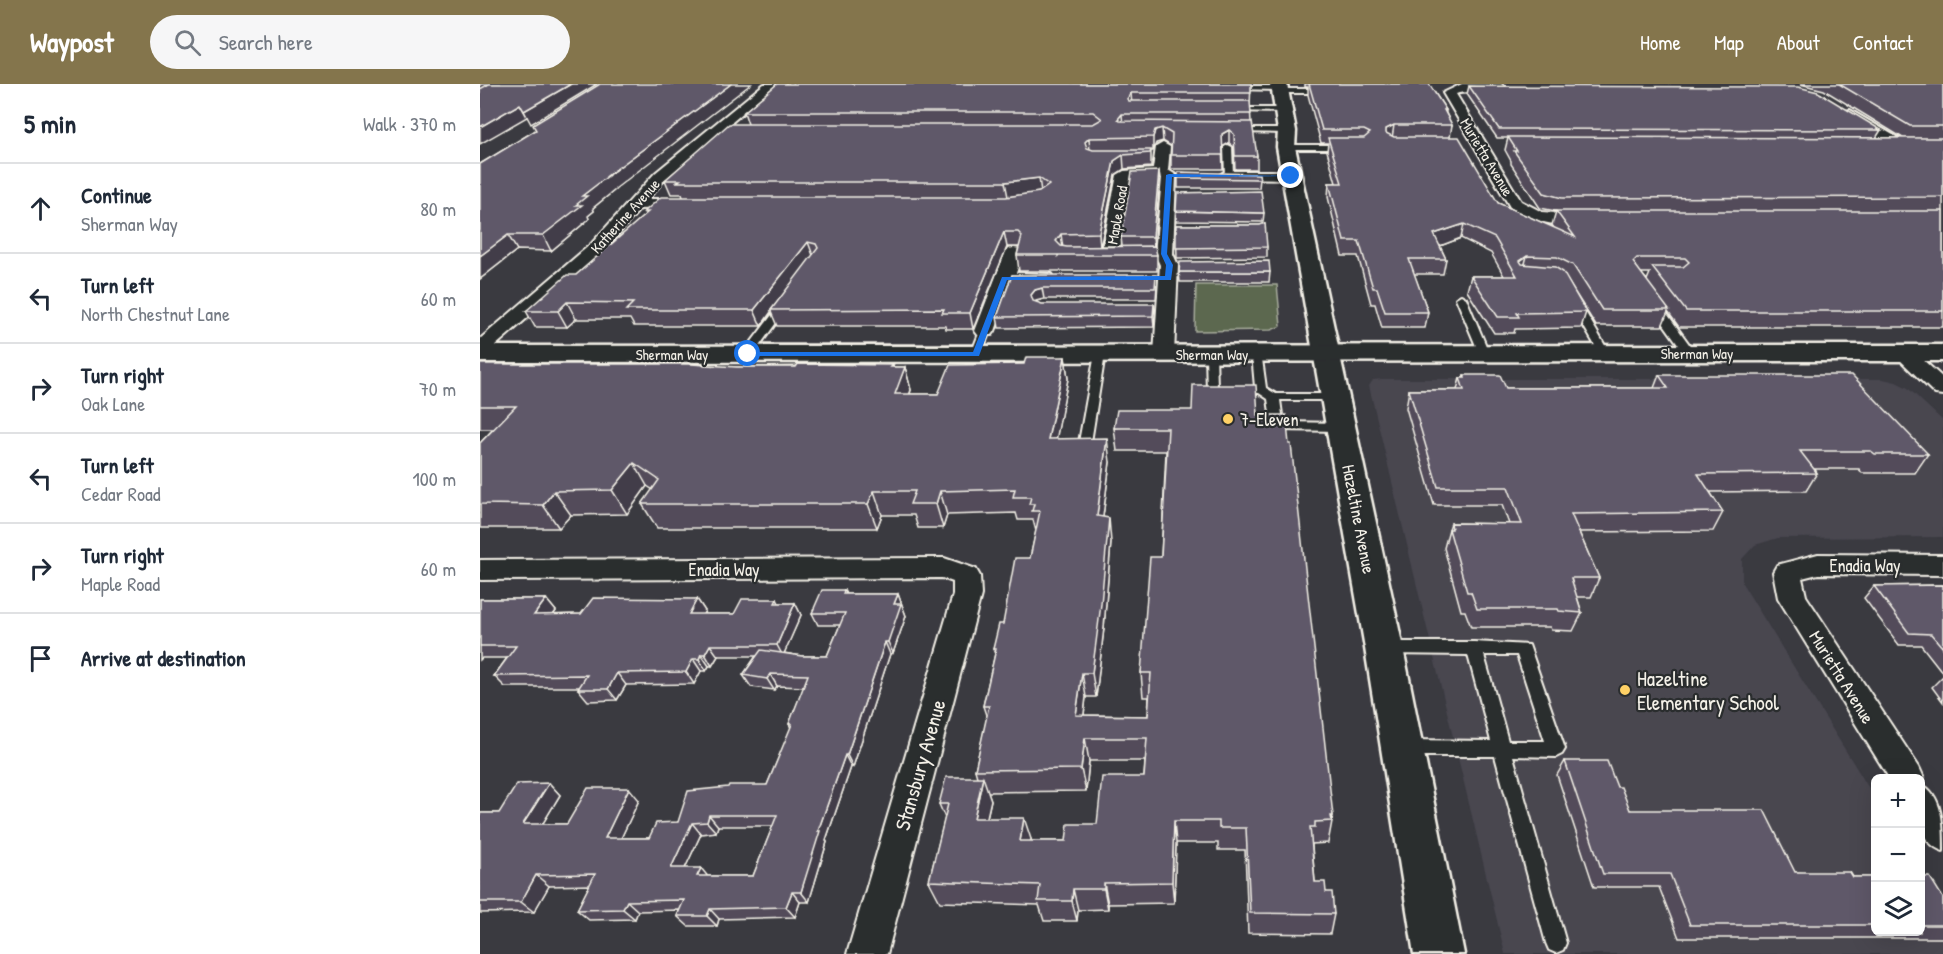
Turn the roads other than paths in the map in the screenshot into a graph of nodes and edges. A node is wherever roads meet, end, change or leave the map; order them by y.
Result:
1 (771, 84) edge
2 (1221, 88) edge
3 (1510, 88) edge
4 (1339, 91) edge
5 (1281, 93) edge
6 (1839, 107) edge
7 (1226, 110) edge
8 (714, 131) junction
9 (737, 131) edge
10 (1224, 131) edge
11 (1286, 139) junction
12 (1479, 143) junction
13 (1497, 143) dead end
14 (1463, 144) edge
15 (1877, 145) edge
16 (1228, 147) edge
17 (1351, 147) edge
18 (1209, 176) edge
19 (1229, 176) junction
20 (1291, 176) junction
21 (635, 204) junction
22 (705, 204) edge
23 (1601, 219) edge
24 (1014, 253) dead end
25 (1090, 255) edge
26 (1110, 255) junction
27 (1171, 266) junction
28 (1004, 278) junction
29 (1063, 278) edge
30 (1145, 278) edge
31 (1569, 292) edge
32 (1649, 296) edge
33 (789, 298) edge
34 (1461, 298) dead end
35 (1145, 307) edge
36 (1168, 307) junction
37 (980, 343) junction
38 (480, 352) edge
39 (1327, 353) junction
40 (1484, 353) junction
41 (1690, 353) junction
42 (1904, 353) junction
43 (1943, 353) edge
44 (748, 354) junction
45 (1100, 354) junction
46 (1164, 354) junction
47 (1211, 354) junction
48 (1257, 354) junction
49 (1605, 354) junction
50 (1943, 389) edge
51 (1262, 390) junction
52 (1274, 397) junction
53 (1338, 412) junction
54 (1085, 442) edge
55 (1943, 565) edge
56 (480, 570) edge
57 (1787, 572) joint
58 (966, 576) joint
59 (1384, 648) junction
60 (1474, 648) junction
61 (1402, 747) junction
62 (1503, 749) junction
63 (1904, 774) edge
64 (1925, 807) edge
65 (1943, 834) edge
66 (1556, 943) dead end
67 (867, 954) edge
68 (1439, 954) edge

1 - 8 street, Katherine Avenue
2 - 5 lane
3 - 12 street, Murietta Avenue
4 - 5 lane
5 - 7 lane
5 - 11 main road, Hazeltine Avenue
6 - 15 street
8 - 9 street
8 - 21 street, Katherine Avenue
10 - 11 lane
11 - 17 lane
11 - 20 main road, Hazeltine Avenue
12 - 13 street
12 - 14 street
12 - 23 street, Murietta Avenue
16 - 19 lane
18 - 19 street
19 - 20 street
20 - 39 main road, Hazeltine Avenue
21 - 22 street
21 - 38 street, Katherine Avenue
24 - 28 street
25 - 26 street
26 - 27 street
26 - 27 street, Maple Road
27 - 30 street
27 - 36 street
28 - 29 street
28 - 37 street
31 - 49 lane
32 - 41 lane
33 - 44 lane
34 - 40 lane
35 - 36 street
36 - 46 street
37 - 44 main road, Sherman Way
37 - 45 main road, Sherman Way
38 - 44 main road, Sherman Way
39 - 40 main road, Sherman Way
39 - 48 main road, Sherman Way
39 - 53 main road, Hazeltine Avenue
40 - 49 main road, Sherman Way
41 - 42 main road, Sherman Way
41 - 49 main road, Sherman Way
42 - 43 main road, Sherman Way
42 - 50 street
45 - 46 main road, Sherman Way
45 - 54 lane
46 - 47 main road, Sherman Way
47 - 48 main road, Sherman Way
47 - 51 lane
48 - 51 lane
51 - 52 lane
52 - 53 lane
52 - 53 lane
53 - 59 main road, Hazeltine Avenue
55 - 57 street, Enadia Way
56 - 58 street, Enadia Way
57 - 63 street, Murietta Avenue
58 - 67 street, Stansbury Avenue
59 - 60 lane
59 - 61 main road, Hazeltine Avenue
60 - 62 lane
60 - 62 lane
61 - 62 lane
61 - 68 main road, Hazeltine Avenue
62 - 66 lane
64 - 65 street

